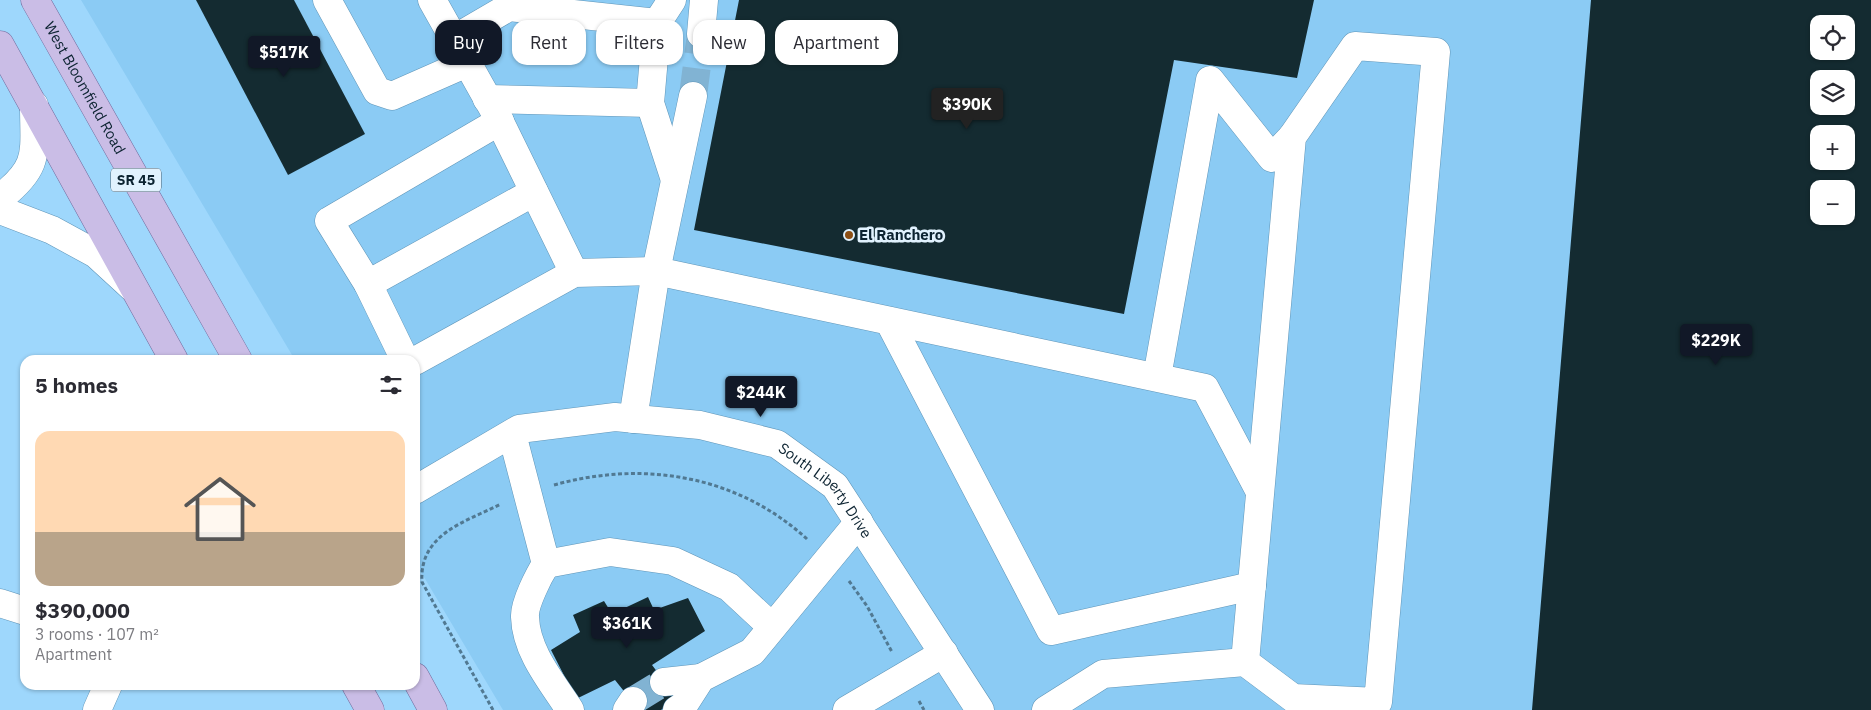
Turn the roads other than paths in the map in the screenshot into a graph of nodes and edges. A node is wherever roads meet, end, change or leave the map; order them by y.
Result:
1 (35, 0) edge
2 (326, 0) edge
3 (432, 0) edge
4 (672, 0) edge
5 (704, 0) edge
6 (443, 20) edge
7 (487, 20) edge
8 (629, 20) edge
9 (659, 20) edge
10 (702, 20) tunnel mouth
11 (0, 45) edge
12 (460, 65) edge
13 (469, 65) edge
14 (653, 65) edge
15 (693, 96) tunnel mouth
16 (650, 103) junction
17 (34, 105) junction
18 (494, 110) junction
19 (1292, 137) junction
20 (675, 181) junction
21 (534, 192) junction
22 (0, 198) edge
23 (0, 210) edge
24 (656, 271) junction
25 (574, 274) junction
26 (368, 284) junction
27 (140, 294) junction
28 (889, 322) junction
29 (171, 355) edge
30 (235, 355) edge
31 (404, 355) edge
32 (420, 358) edge
33 (1157, 377) junction
34 (633, 419) junction
35 (512, 434) junction
36 (420, 487) edge
37 (1259, 490) junction
38 (859, 522) junction
39 (546, 564) junction
40 (1252, 586) junction
41 (0, 603) edge
42 (20, 609) edge
43 (772, 627) junction
44 (944, 653) junction
45 (1245, 662) junction
46 (701, 678) junction
47 (664, 682) tunnel mouth
48 (420, 687) edge
49 (106, 690) edge
50 (359, 690) edge
51 (97, 710) edge
52 (370, 710) edge
53 (433, 710) edge
54 (570, 710) edge
55 (677, 710) tunnel mouth
56 (847, 710) edge
57 (980, 710) edge
58 (1046, 710) edge

1 - 30 main road, West Bloomfield Road / SR 45
2 - 12 street
3 - 6 street
4 - 9 street
5 - 10 street
7 - 8 street
11 - 17 main road
13 - 18 street
14 - 16 street
15 - 20 street
16 - 18 street
16 - 20 street
17 - 22 street
17 - 27 main road
18 - 21 street
18 - 26 street
19 - 33 street
19 - 37 street
19 - 45 street
20 - 24 street
21 - 25 street
21 - 26 street
23 - 27 street
24 - 25 street
24 - 28 street
24 - 34 street
25 - 32 street
26 - 31 street
27 - 29 main road
28 - 33 street
28 - 40 street
33 - 37 street
34 - 35 street, South Liberty Drive
34 - 38 street, South Liberty Drive
35 - 36 street, South Liberty Drive
35 - 39 street
37 - 40 street
38 - 43 street
38 - 44 street, South Liberty Drive
39 - 43 street
39 - 54 street
40 - 45 street
41 - 42 street
43 - 46 street
44 - 56 street
44 - 57 street, South Liberty Drive
45 - 58 street
46 - 47 street
46 - 55 street
48 - 53 main road
49 - 51 street
50 - 52 main road

